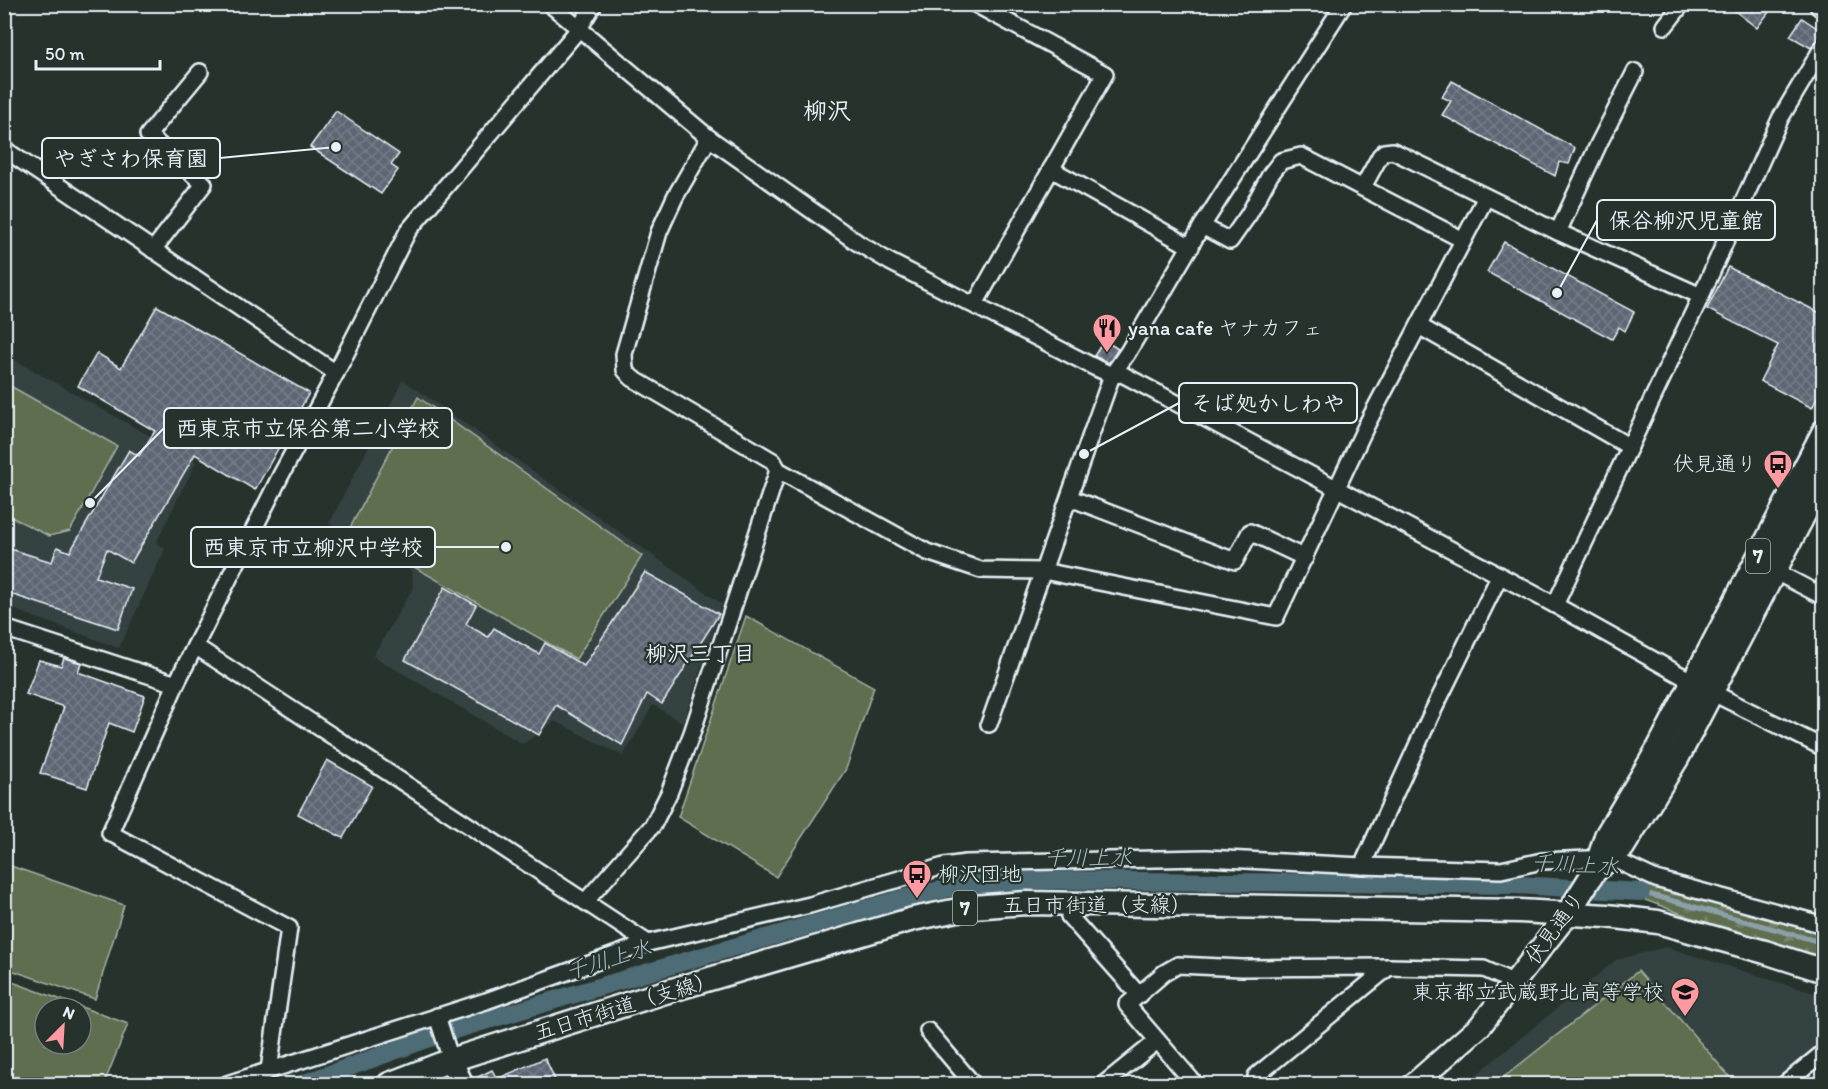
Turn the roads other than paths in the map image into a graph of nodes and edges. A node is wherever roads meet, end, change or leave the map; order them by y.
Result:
1 (550, 4) edge
2 (594, 4) edge
3 (975, 4) edge
4 (1344, 4) edge
5 (1682, 4) edge
6 (1665, 26) dead end
7 (578, 30) junction
8 (1824, 45) edge
9 (200, 72) dead end
10 (1635, 72) dead end
11 (709, 138) junction
12 (4, 149) edge
13 (1052, 169) junction
14 (1363, 187) junction
15 (1486, 196) junction
16 (1202, 226) junction
17 (1558, 232) junction
18 (1463, 240) junction
19 (1191, 247) junction
20 (153, 250) junction
21 (1701, 296) junction
22 (975, 304) junction
23 (1419, 326) junction
24 (336, 373) junction
25 (1112, 375) junction
26 (1824, 431) edge
27 (1630, 447) junction
28 (778, 470) junction
29 (1824, 476) edge
30 (1337, 489) junction
31 (1070, 498) junction
32 (1305, 558) junction
33 (1044, 571) junction
34 (1774, 572) junction
35 (1500, 575) junction
36 (1824, 597) edge
37 (1555, 605) junction
38 (4, 628) edge
39 (195, 646) junction
40 (176, 684) junction
41 (1701, 687) junction
42 (989, 724) dead end
43 (1824, 748) edge
44 (1601, 863) junction
45 (1362, 866) junction
46 (585, 902) junction
47 (1073, 902) junction
48 (1573, 906) junction
49 (1824, 925) edge
50 (648, 943) junction
51 (1389, 967) junction
52 (1824, 971) edge
53 (1515, 983) junction
54 (1139, 995) junction
55 (437, 1016) junction
56 (928, 1031) dead end
57 (1157, 1041) junction
58 (1824, 1052) edge
59 (451, 1060) junction
60 (269, 1070) junction
61 (1256, 1076) dead end
62 (227, 1084) edge
63 (389, 1084) edge
64 (462, 1084) edge
65 (973, 1084) edge
66 (1104, 1084) edge
67 (1196, 1084) edge
68 (1414, 1084) edge
69 (1785, 1084) edge

1 - 7 street
2 - 7 street
3 - 13 street
4 - 16 street
5 - 6 street
7 - 11 street
7 - 24 street
8 - 21 street
9 - 20 street
10 - 17 street
11 - 22 street
11 - 28 street
12 - 20 street
13 - 19 street
13 - 22 street
14 - 15 street
14 - 16 street
14 - 18 street
15 - 17 street
15 - 18 street
16 - 19 street
17 - 21 street
18 - 23 street
19 - 25 street
20 - 24 street
21 - 27 street
22 - 25 street
23 - 27 street
23 - 30 street
24 - 39 street
25 - 30 street
25 - 31 street
26 - 41 main road, 伏見通り / 7
27 - 37 street
28 - 33 street
28 - 46 street
29 - 34 main road, 伏見通り / 7
30 - 32 street
30 - 35 street
31 - 32 street
31 - 33 street
32 - 33 street
33 - 42 street
34 - 36 street
34 - 41 main road, 伏見通り / 7
35 - 37 street
35 - 45 street
37 - 41 street
38 - 40 street
39 - 40 street
39 - 46 street
40 - 60 street
41 - 43 street
41 - 44 main road, 伏見通り / 7
44 - 45 street
44 - 48 main road, 伏見通り / 7
44 - 49 street
45 - 50 street
46 - 50 street
47 - 48 main road, 五日市街道（支線） / 7
47 - 54 street
47 - 59 main road, 五日市街道（支線） / 7
48 - 52 main road, 五日市街道（支線） / 7
48 - 53 street, 伏見通り
50 - 55 street
51 - 53 street
51 - 54 street
51 - 61 street
53 - 68 street, 伏見通り
54 - 57 street
55 - 59 street
55 - 60 street
56 - 65 street
57 - 66 street
57 - 67 street
58 - 69 street
59 - 63 main road, 五日市街道（支線） / 7
59 - 64 street
60 - 62 street

